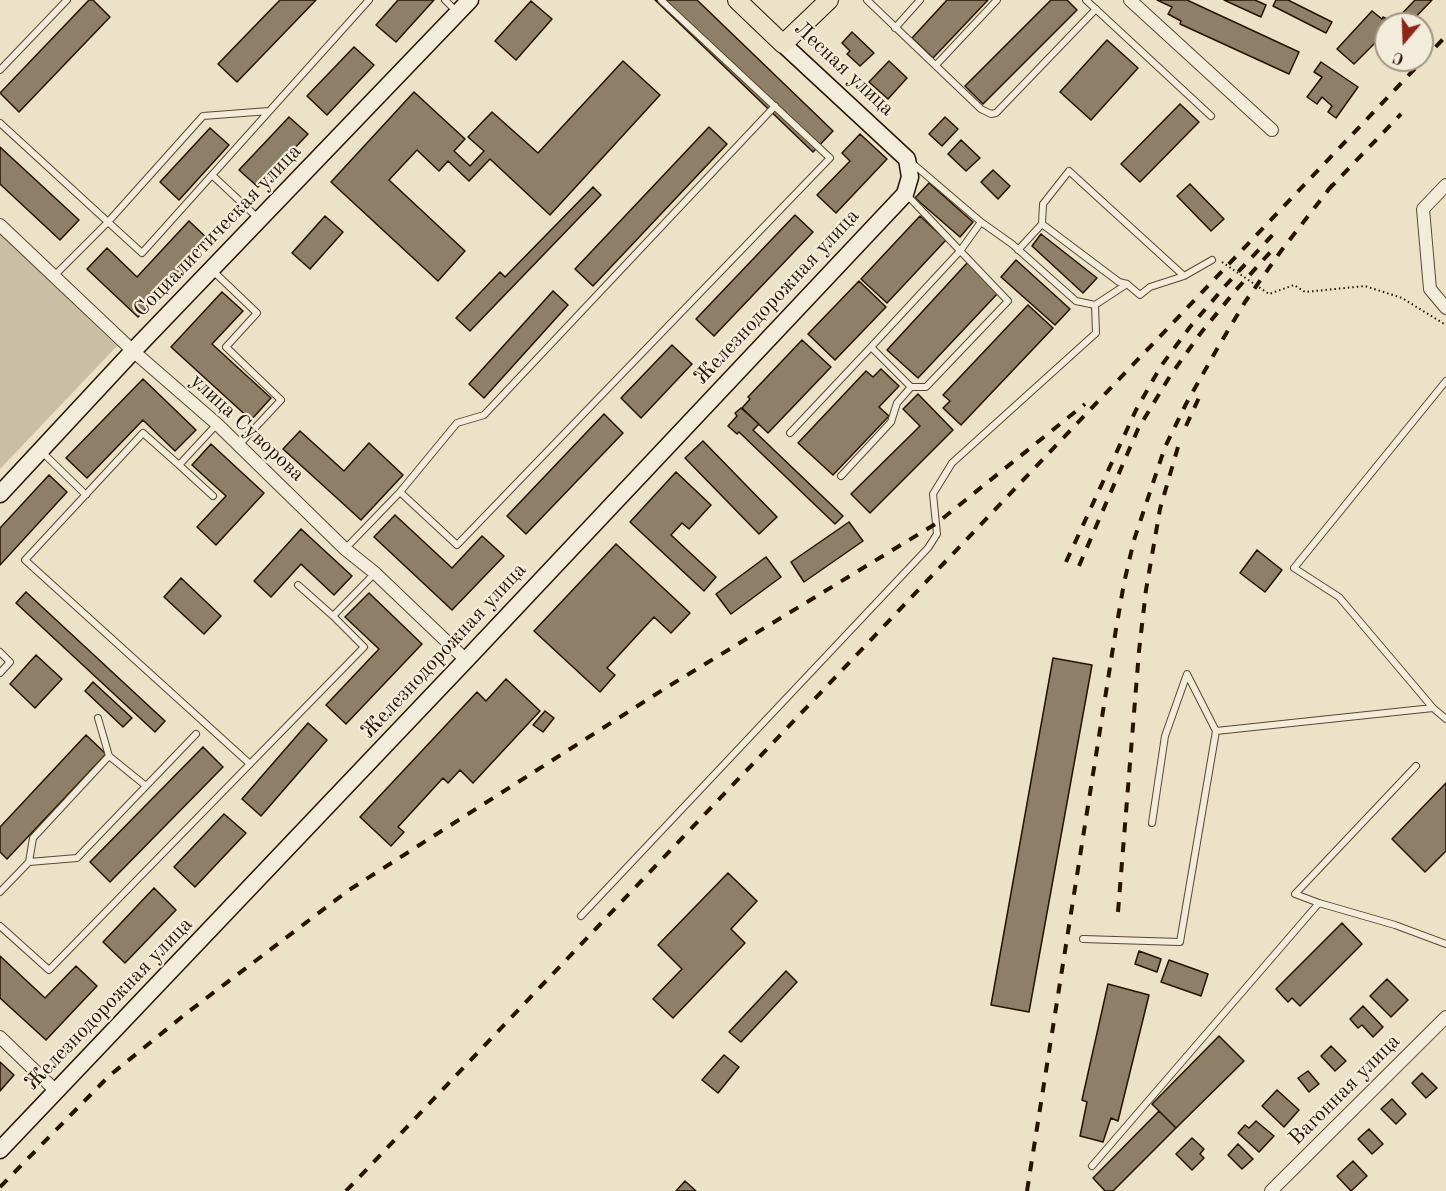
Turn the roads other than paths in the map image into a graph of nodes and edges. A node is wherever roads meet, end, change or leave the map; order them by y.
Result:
1 (67, 0) edge
2 (369, 0) edge
3 (445, 0) edge
4 (470, 0) edge
5 (661, 0) edge
6 (737, 0) edge
7 (829, 0) edge
8 (867, 0) edge
9 (920, 0) edge
10 (997, 0) edge
11 (1086, 0) edge
12 (1130, 0) edge
13 (1096, 9) junction
14 (458, 12) junction
15 (895, 28) junction
16 (783, 44) junction
17 (936, 65) junction
18 (0, 70) edge
19 (775, 106) junction
20 (270, 111) junction
21 (1211, 116) dead end
22 (0, 123) edge
23 (1272, 130) dead end
24 (907, 159) junction
25 (212, 175) junction
26 (1446, 185) edge
27 (905, 194) junction
28 (260, 220) junction
29 (108, 222) junction
30 (981, 222) junction
31 (1042, 224) junction
32 (0, 225) edge
33 (1018, 250) junction
34 (960, 251) junction
35 (1212, 260) road end
36 (212, 270) junction
37 (54, 276) junction
38 (1184, 276) junction
39 (1127, 284) junction
40 (1095, 305) junction
41 (1446, 308) edge
42 (871, 347) junction
43 (133, 351) junction
44 (1446, 381) edge
45 (911, 387) junction
46 (217, 424) junction
47 (790, 433) dead end
48 (239, 445) junction
49 (41, 451) junction
50 (179, 465) junction
51 (841, 476) dead end
52 (1, 491) edge
53 (400, 492) junction
54 (86, 495) junction
55 (213, 496) dead end
56 (345, 549) junction
57 (375, 573) junction
58 (298, 585) dead end
59 (333, 616) junction
60 (0, 652) edge
61 (466, 660) junction
62 (0, 673) edge
63 (1433, 708) junction
64 (98, 718) dead end
65 (1446, 719) edge
66 (1216, 731) junction
67 (196, 734) dead end
68 (109, 756) junction
69 (250, 764) junction
70 (1416, 766) dead end
71 (146, 786) junction
72 (1152, 823) dead end
73 (29, 862) junction
74 (0, 892) edge
75 (1318, 903) junction
76 (581, 916) dead end
77 (0, 926) edge
78 (1083, 939) dead end
79 (1446, 944) edge
80 (1446, 1017) edge
81 (0, 1037) edge
82 (57, 1092) junction
83 (0, 1150) edge
84 (1092, 1166) dead end
85 (1271, 1191) edge

1 - 18 lane
2 - 20 lane
3 - 14 lane
4 - 14 main road, Социалистическая улица
5 - 19 lane
6 - 16 main road, Лесная улица
7 - 16 main road
8 - 15 lane
9 - 15 lane
10 - 17 lane
11 - 13 lane
12 - 23 street
13 - 17 lane
13 - 21 lane
14 - 28 main road, Социалистическая улица
15 - 17 lane
16 - 24 main road, Лесная улица
19 - 53 lane
19 - 53 lane
20 - 25 lane
20 - 29 lane
22 - 29 lane
24 - 27 main road, Железнодорожная улица
24 - 30 lane
25 - 28 lane
25 - 29 lane
26 - 41 street
27 - 34 lane
27 - 61 main road, Железнодорожная улица
28 - 36 main road, Социалистическая улица
29 - 37 lane
30 - 33 lane
30 - 34 lane
31 - 33 lane
31 - 38 lane
31 - 39 lane
32 - 37 street, улица Суворова
33 - 40 lane
34 - 42 lane
34 - 45 lane
35 - 38 lane
36 - 43 main road, Социалистическая улица
36 - 48 lane
37 - 43 street, улица Суворова
38 - 39 lane
39 - 40 lane
40 - 76 lane
42 - 45 lane
42 - 47 lane
43 - 46 street, улица Суворова
43 - 49 main road, Социалистическая улица
44 - 63 lane
45 - 51 lane
46 - 48 street, улица Суворова
46 - 50 lane
48 - 56 street, улица Суворова
49 - 52 main road, Социалистическая улица
49 - 54 lane
50 - 54 lane
50 - 55 lane
53 - 56 lane
54 - 69 lane
56 - 57 street, улица Суворова
57 - 59 lane
57 - 61 street, улица Суворова
58 - 59 lane
59 - 69 lane
60 - 62 lane
61 - 82 main road, Железнодорожная улица
63 - 65 lane
63 - 66 lane
64 - 68 lane
66 - 72 lane
66 - 78 lane
67 - 71 lane
68 - 71 lane
68 - 73 lane
69 - 77 lane
70 - 75 lane
71 - 73 lane
73 - 74 lane
75 - 79 lane
75 - 84 lane
80 - 85 street, Вагонная улица
81 - 82 street
82 - 83 main road, Железнодорожная улица

